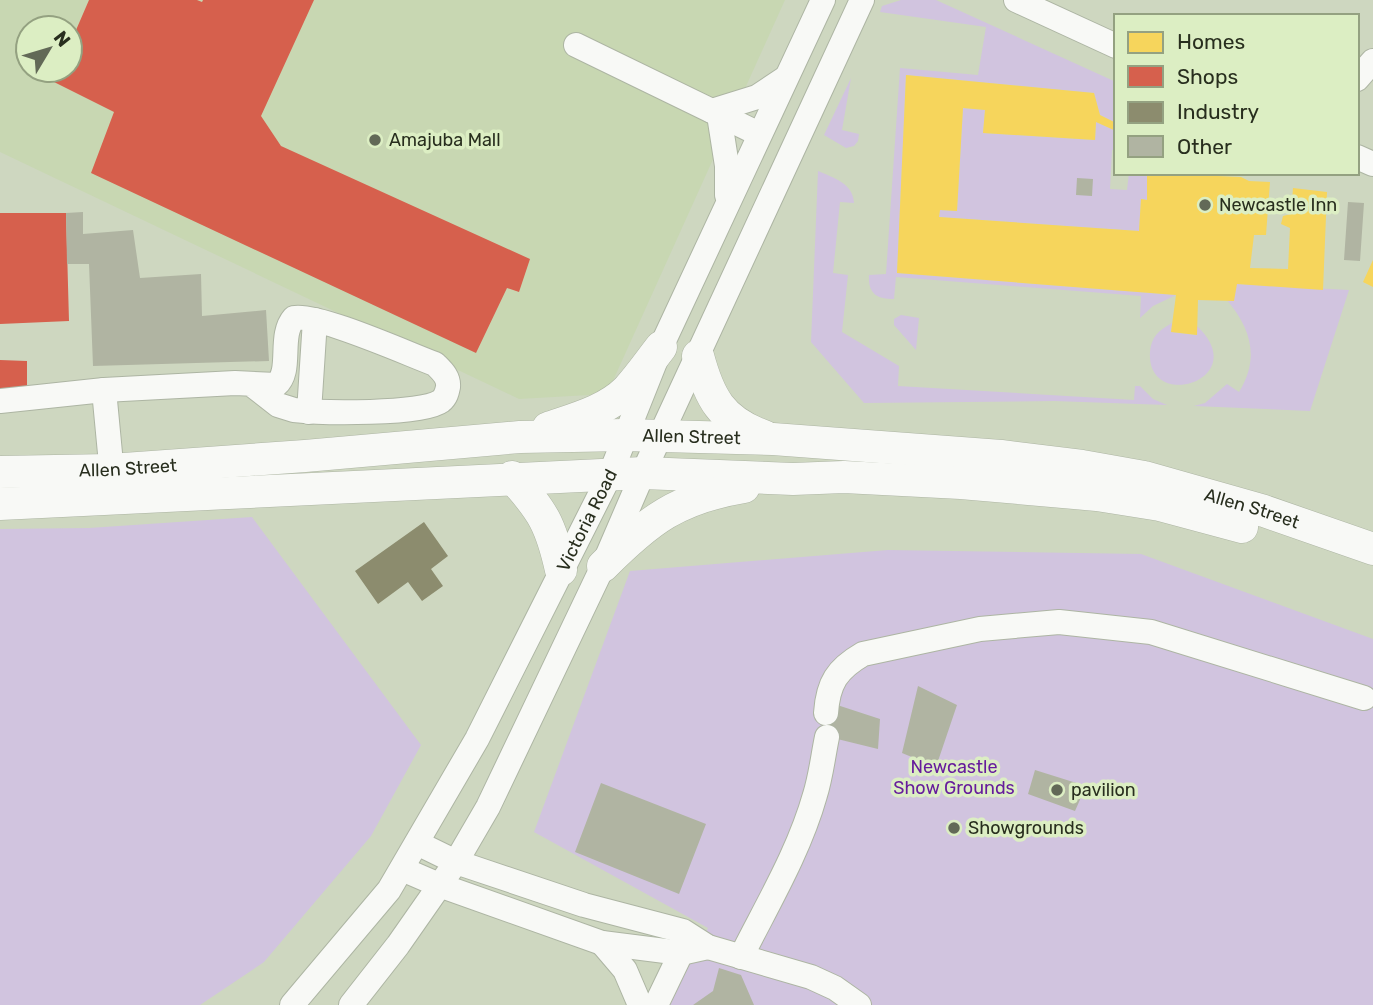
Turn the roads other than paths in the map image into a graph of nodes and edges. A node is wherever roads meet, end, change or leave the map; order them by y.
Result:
1 (823, 0) edge
2 (862, 0) edge
3 (1016, 0) edge
4 (576, 45) dead end
5 (1114, 45) edge
6 (1373, 61) edge
7 (1359, 77) edge
8 (785, 78) junction
9 (716, 113) junction
10 (759, 134) junction
11 (727, 202) junction
12 (315, 320) junction
13 (661, 347) junction
14 (698, 356) junction
15 (251, 384) junction
16 (104, 390) junction
17 (0, 401) edge
18 (309, 412) junction
19 (625, 435) junction
20 (661, 435) junction
21 (520, 437) junction
22 (773, 439) junction
23 (0, 472) edge
24 (643, 472) junction
25 (610, 475) junction
26 (512, 477) junction
27 (793, 479) junction
28 (113, 485) junction
29 (0, 504) edge
30 (1373, 549) edge
31 (603, 566) junction
32 (1373, 569) edge
33 (561, 570) junction
34 (1364, 698) dead end
35 (417, 843) junction
36 (456, 862) junction
37 (402, 869) junction
38 (439, 885) junction
39 (682, 942) junction
40 (602, 943) junction
41 (741, 957) junction
42 (292, 1005) edge
43 (351, 1005) edge
44 (640, 1005) edge
45 (656, 1005) edge
46 (859, 1005) edge

1 - 8 street, Victoria Road
2 - 14 street
3 - 5 street
4 - 9 street
6 - 7 street
8 - 9 street
8 - 10 street, Victoria Road
9 - 10 street
9 - 11 street
10 - 11 street, Victoria Road
11 - 13 street, Victoria Road
12 - 15 street
12 - 18 street
12 - 18 street
13 - 19 street, Victoria Road
13 - 21 main road
14 - 20 street
14 - 22 main road
15 - 16 street
15 - 18 street
16 - 17 street
16 - 28 street
19 - 20 main road, Allen Street
19 - 21 main road, Allen Street
19 - 25 street, Victoria Road
20 - 22 main road, Allen Street
20 - 24 street
21 - 28 main road, Allen Street
22 - 30 main road, Allen Street
23 - 28 main road, Allen Street
24 - 25 main road, Allen Street
24 - 27 main road, Allen Street
24 - 31 street
25 - 26 main road, Allen Street
25 - 33 street, Victoria Road
26 - 28 main road, Allen Street
26 - 33 main road
27 - 31 main road
27 - 32 main road, Allen Street
28 - 29 main road, Allen Street
31 - 36 street
33 - 35 street, Victoria Road
34 - 41 street
35 - 36 street
35 - 37 street, Victoria Road
36 - 38 street
36 - 39 street
37 - 38 street
37 - 42 street, Victoria Road
38 - 40 street
38 - 43 street
39 - 40 street
39 - 41 street
39 - 45 street
40 - 44 street
41 - 46 street

